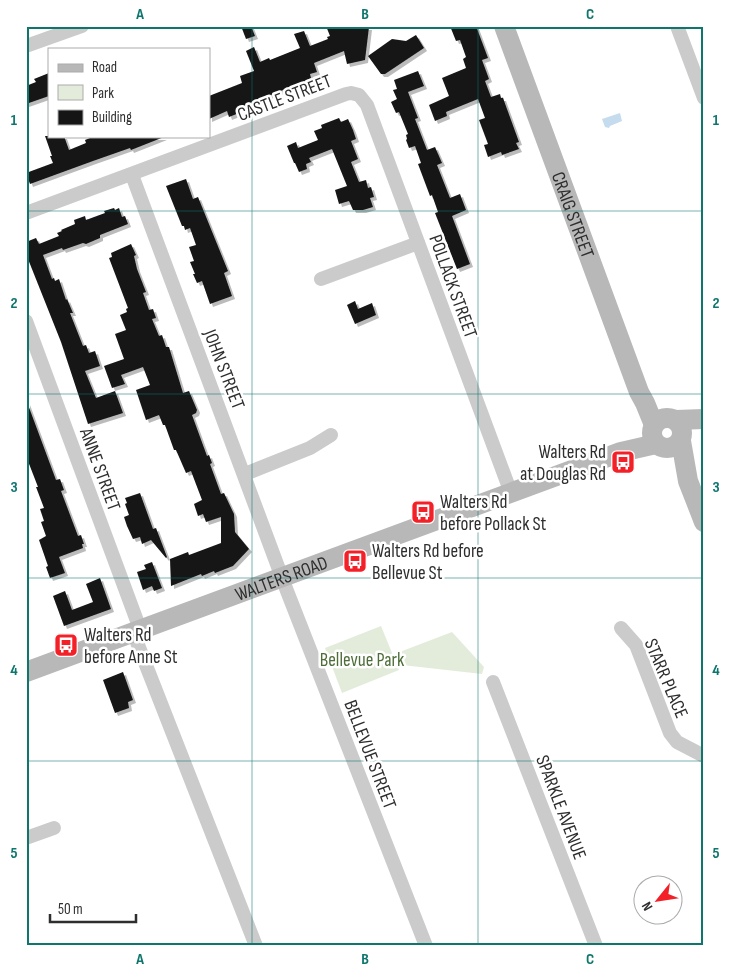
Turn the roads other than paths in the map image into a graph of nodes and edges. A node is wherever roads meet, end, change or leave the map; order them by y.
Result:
1 (82, 26) edge
2 (504, 26) edge
3 (677, 26) edge
4 (26, 46) edge
5 (359, 95) joint
6 (704, 98) edge
7 (132, 175) junction
8 (26, 213) edge
9 (418, 243) junction
10 (321, 279) dead end
11 (26, 321) edge
12 (704, 419) edge
13 (704, 423) edge
14 (667, 433) junction
15 (330, 435) dead end
16 (245, 474) junction
17 (511, 493) junction
18 (704, 522) edge
19 (282, 576) junction
20 (621, 628) dead end
21 (136, 631) junction
22 (26, 672) edge
23 (493, 682) dead end
24 (704, 756) edge
25 (54, 828) dead end
26 (26, 838) edge
27 (256, 946) edge
28 (426, 946) edge
29 (596, 946) edge

1 - 4 street
2 - 14 main road, CRAIG STREET
3 - 6 street
5 - 7 street, CASTLE STREET
5 - 9 street, POLLACK STREET
7 - 8 street, CASTLE STREET
7 - 16 street, JOHN STREET
9 - 10 street
9 - 17 street, POLLACK STREET
11 - 21 street, ANNE STREET
12 - 14 main road, WALTERS ROAD
13 - 14 main road, WALTERS ROAD
14 - 17 main road, WALTERS ROAD
14 - 18 main road, CRAIG STREET
15 - 16 street
16 - 19 street, JOHN STREET
17 - 19 main road, WALTERS ROAD
19 - 21 main road, WALTERS ROAD
19 - 28 street, BELLEVUE STREET
20 - 24 street, STARR PLACE
21 - 22 main road, WALTERS ROAD
21 - 27 street
23 - 29 street, SPARKLE AVENUE
25 - 26 street

